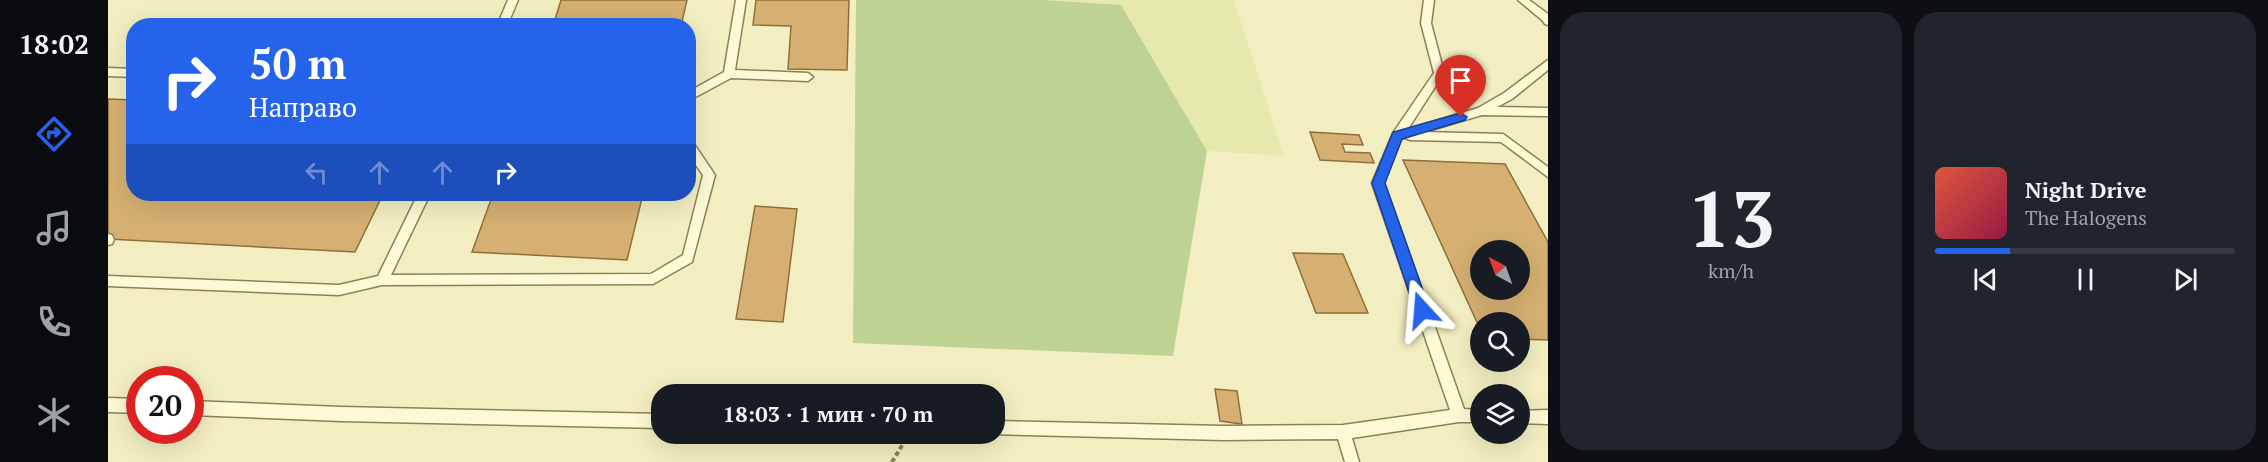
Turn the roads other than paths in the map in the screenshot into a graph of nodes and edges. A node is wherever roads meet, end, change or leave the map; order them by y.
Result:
1 (513, 0) edge
2 (741, 0) edge
3 (1429, 0) edge
4 (1523, 0) edge
5 (505, 18) edge
6 (1548, 22) edge
7 (1548, 64) edge
8 (108, 72) edge
9 (126, 73) edge
10 (729, 74) junction
11 (808, 77) dead end
12 (696, 93) edge
13 (1482, 111) junction
14 (1548, 112) edge
15 (1397, 136) junction
16 (696, 156) edge
17 (1548, 173) edge
18 (421, 201) edge
19 (382, 280) junction
20 (108, 281) edge
21 (108, 405) edge
22 (126, 406) edge
23 (204, 409) edge
24 (1459, 415) junction
25 (1470, 416) edge
26 (1530, 417) edge
27 (1548, 417) edge
28 (651, 421) edge
29 (1005, 428) edge
30 (1343, 432) junction
31 (1352, 462) edge

1 - 5 lane
2 - 10 lane
3 - 15 lane
4 - 6 lane
7 - 13 lane
8 - 9 lane
10 - 11 lane
10 - 12 lane
13 - 14 lane
13 - 15 lane
15 - 17 lane
15 - 24 lane
16 - 19 lane
18 - 19 lane
19 - 20 lane
21 - 22 lane
23 - 28 lane
24 - 25 lane
24 - 30 lane
26 - 27 lane
29 - 30 lane
30 - 31 lane

